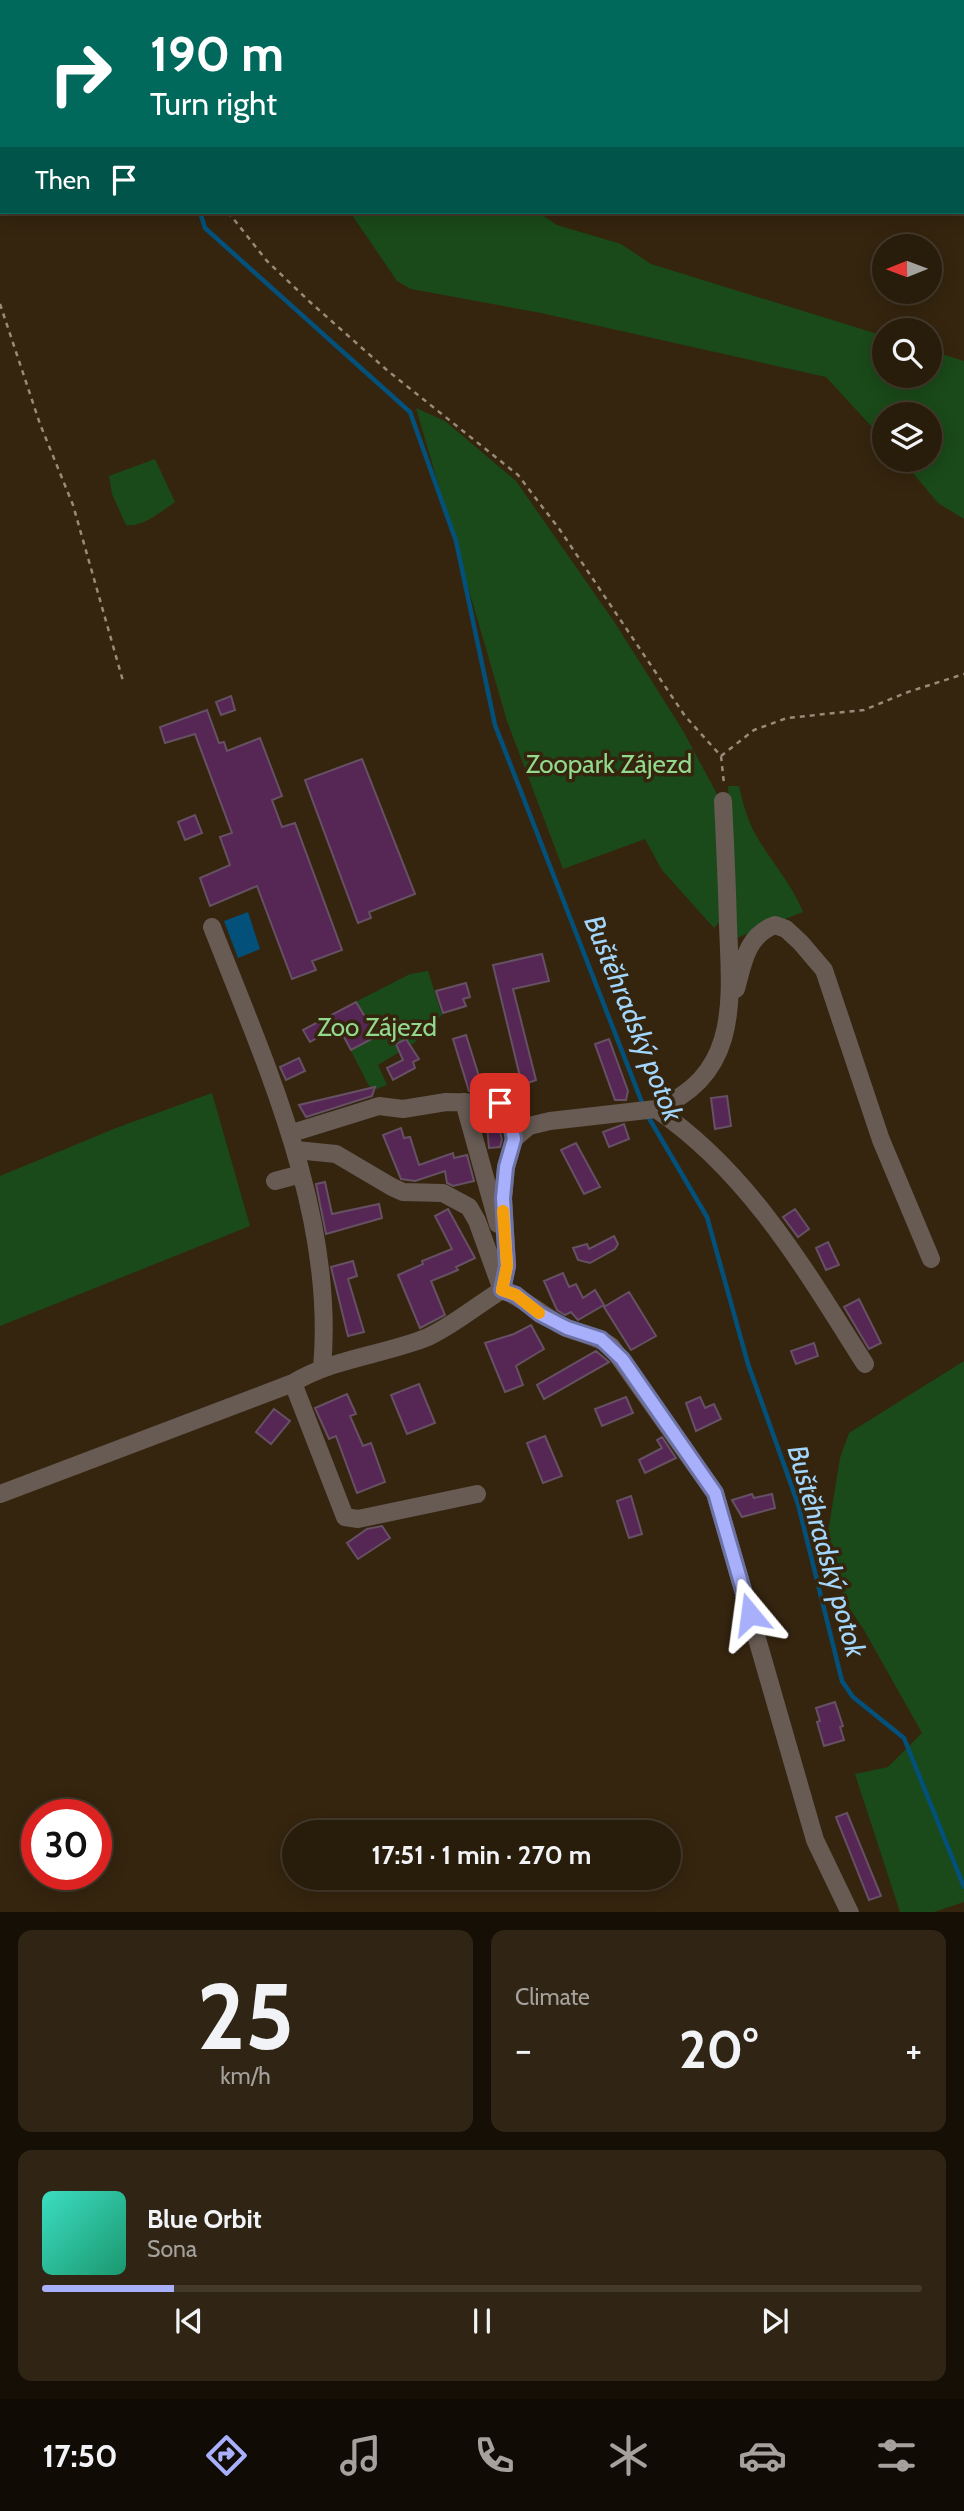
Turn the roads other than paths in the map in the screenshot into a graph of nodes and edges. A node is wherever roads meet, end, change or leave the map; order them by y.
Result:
1 (723, 801) road end
2 (212, 927) dead end
3 (731, 1002) junction
4 (464, 1102) junction
5 (654, 1109) junction
6 (514, 1139) junction
7 (294, 1142) junction
8 (300, 1174) junction
9 (275, 1181) dead end
10 (503, 1229) junction
11 (931, 1259) dead end
12 (502, 1290) junction
13 (865, 1364) dead end
14 (322, 1368) junction
15 (293, 1383) junction
16 (0, 1494) edge
17 (477, 1494) dead end
18 (850, 1912) edge

1 - 3 street
2 - 7 street
3 - 5 street
3 - 11 street
4 - 6 street
4 - 7 street
4 - 10 street
5 - 6 street
5 - 13 street
6 - 10 street
7 - 8 street
7 - 12 street
8 - 9 street
8 - 14 street
10 - 12 street
12 - 14 street
12 - 18 street
14 - 15 street
15 - 16 street
15 - 17 street

